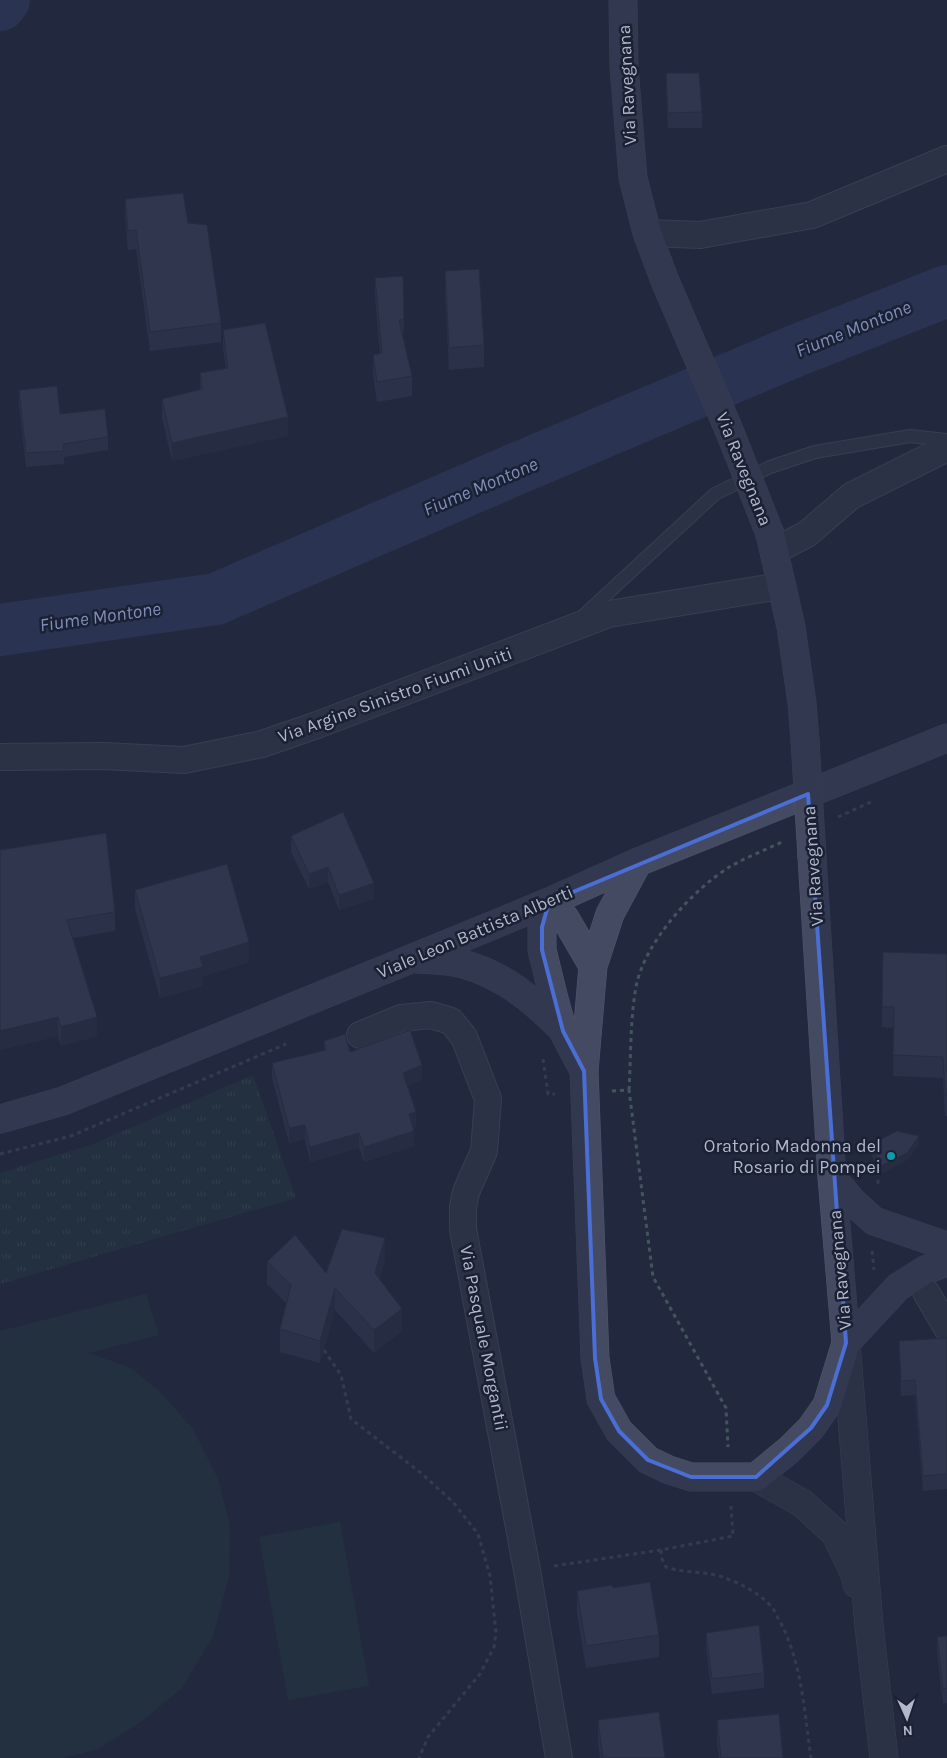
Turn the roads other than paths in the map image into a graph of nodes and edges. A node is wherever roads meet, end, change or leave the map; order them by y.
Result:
1 (623, 0) edge
2 (947, 159) edge
3 (647, 233) junction
4 (947, 440) edge
5 (947, 448) edge
6 (772, 543) junction
7 (782, 582) junction
8 (568, 630) junction
9 (947, 738) edge
10 (0, 757) edge
11 (638, 862) junction
12 (549, 902) junction
13 (413, 958) junction
14 (593, 966) junction
15 (564, 1031) junction
16 (360, 1035) dead end
17 (584, 1071) junction
18 (0, 1119) edge
19 (832, 1177) junction
20 (947, 1246) edge
21 (947, 1262) edge
22 (926, 1292) dead end
23 (947, 1328) edge
24 (846, 1343) junction
25 (756, 1477) junction
26 (869, 1626) junction
27 (559, 1758) edge
28 (884, 1758) edge

1 - 3 main road, Via Ravegnana
2 - 3 street
3 - 6 main road, Via Ravegnana, bridge
4 - 8 lane
5 - 6 street
6 - 7 main road, Via Ravegnana
7 - 8 street, Via Argine Sinistro Fiumi Uniti
7 - 19 main road, Via Ravegnana, bridge
8 - 10 street, Via Argine Sinistro Fiumi Uniti
9 - 11 main road, Viale Leon Battista Alberti
11 - 12 main road, Viale Leon Battista Alberti
11 - 14 main road
12 - 13 main road, Viale Leon Battista Alberti
12 - 14 main road
12 - 15 main road
13 - 15 main road
13 - 18 main road, Viale Leon Battista Alberti
14 - 17 main road
15 - 17 main road
16 - 27 street, Via Pasquale Morgantii
17 - 25 main road
19 - 20 main road
19 - 24 main road, Via Ravegnana
21 - 24 main road
22 - 23 street
24 - 25 main road
24 - 26 street, Via Ravegnana
25 - 26 street
26 - 28 street, Via Ravegnana

